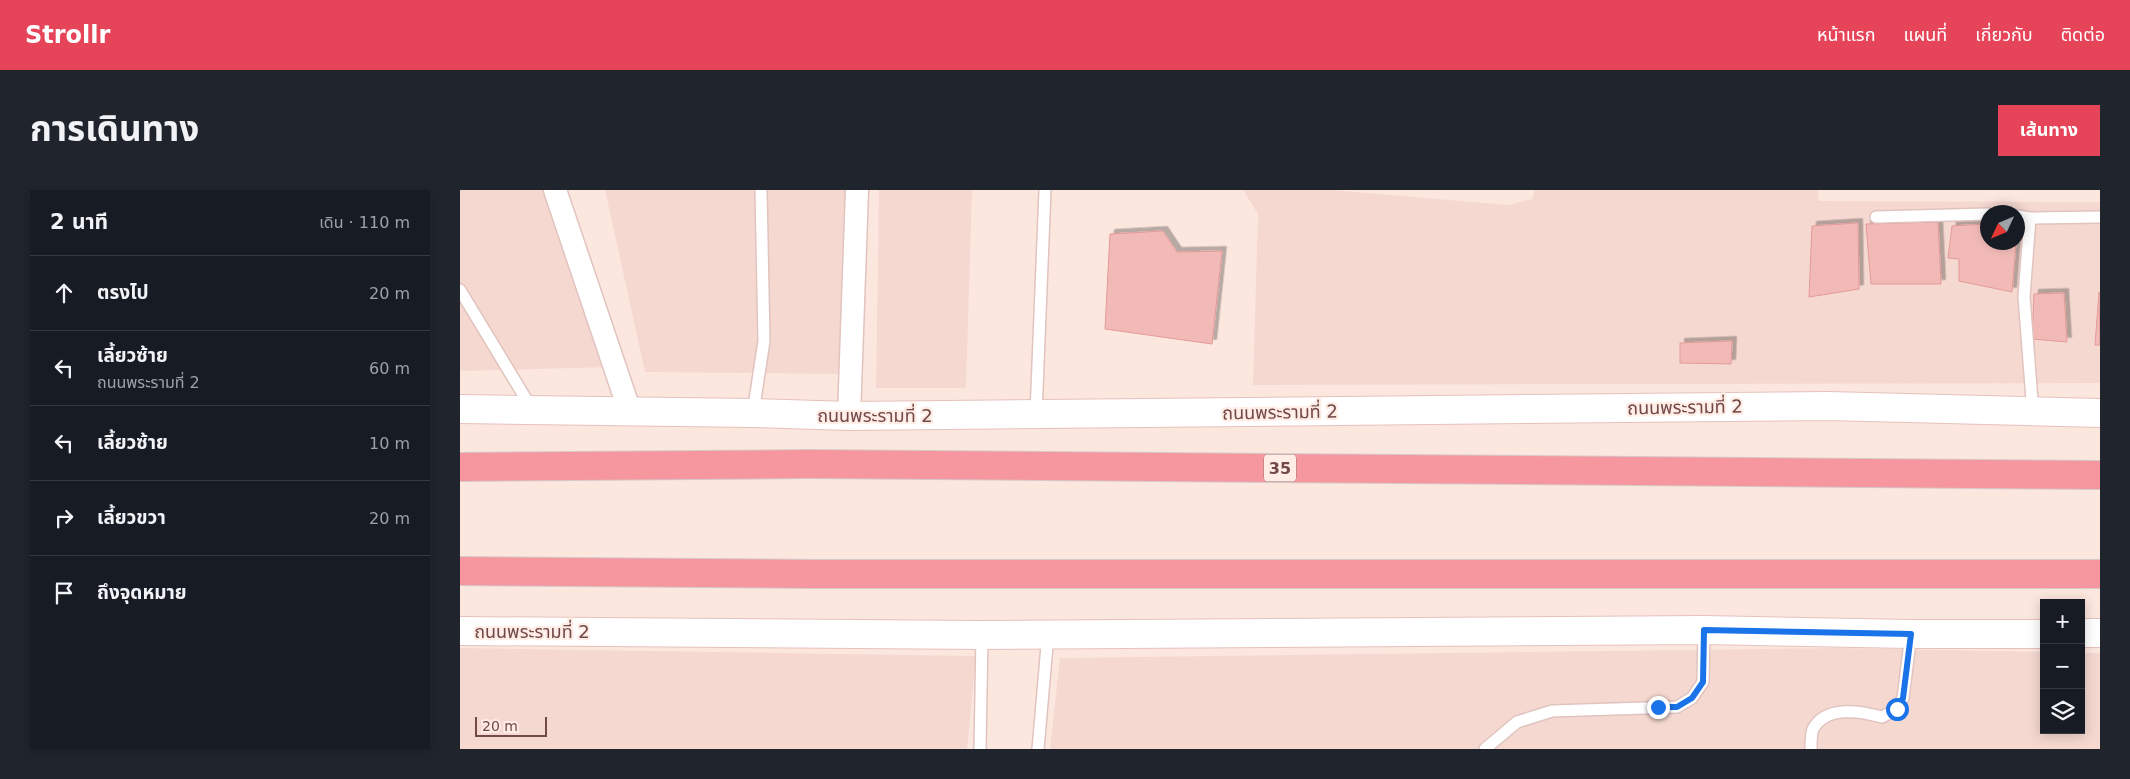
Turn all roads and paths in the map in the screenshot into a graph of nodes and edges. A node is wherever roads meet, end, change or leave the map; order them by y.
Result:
1 (555, 190) edge
2 (761, 190) edge
3 (857, 190) edge
4 (1046, 190) edge
5 (1980, 214) edge
6 (1876, 217) dead end
7 (2025, 217) edge
8 (2100, 217) edge
9 (2030, 218) junction
10 (460, 290) edge
11 (460, 409) edge
12 (533, 410) junction
13 (630, 412) junction
14 (753, 413) junction
15 (2033, 413) junction
16 (1036, 414) junction
17 (2100, 414) edge
18 (849, 416) junction
19 (460, 467) edge
20 (2100, 475) edge
21 (460, 571) edge
22 (2100, 574) edge
23 (1704, 630) junction
24 (460, 631) edge
25 (2085, 633) edge
26 (2100, 633) edge
27 (1048, 634) junction
28 (1911, 634) junction
29 (2040, 634) edge
30 (982, 635) junction
31 (980, 749) edge
32 (1038, 749) edge
33 (1485, 749) edge
34 (1811, 749) edge

1 - 13 street
2 - 14 lane
3 - 18 street
4 - 16 lane
5 - 6 lane
7 - 9 lane
8 - 9 lane
9 - 15 lane
10 - 12 lane
11 - 12 main road, ถนนพระรามที่ 2
12 - 13 main road, ถนนพระรามที่ 2
13 - 14 main road, ถนนพระรามที่ 2
14 - 18 main road, ถนนพระรามที่ 2
15 - 16 main road, ถนนพระรามที่ 2
15 - 17 main road, ถนนพระรามที่ 2
16 - 18 main road, ถนนพระรามที่ 2
19 - 20 highway, 35
21 - 22 highway
23 - 27 main road, ถนนพระรามที่ 2
23 - 28 main road, ถนนพระรามที่ 2
23 - 33 lane
24 - 30 main road, ถนนพระรามที่ 2
25 - 26 main road
27 - 30 main road, ถนนพระรามที่ 2
27 - 32 lane
28 - 29 main road, ถนนพระรามที่ 2
28 - 34 lane
30 - 31 lane

